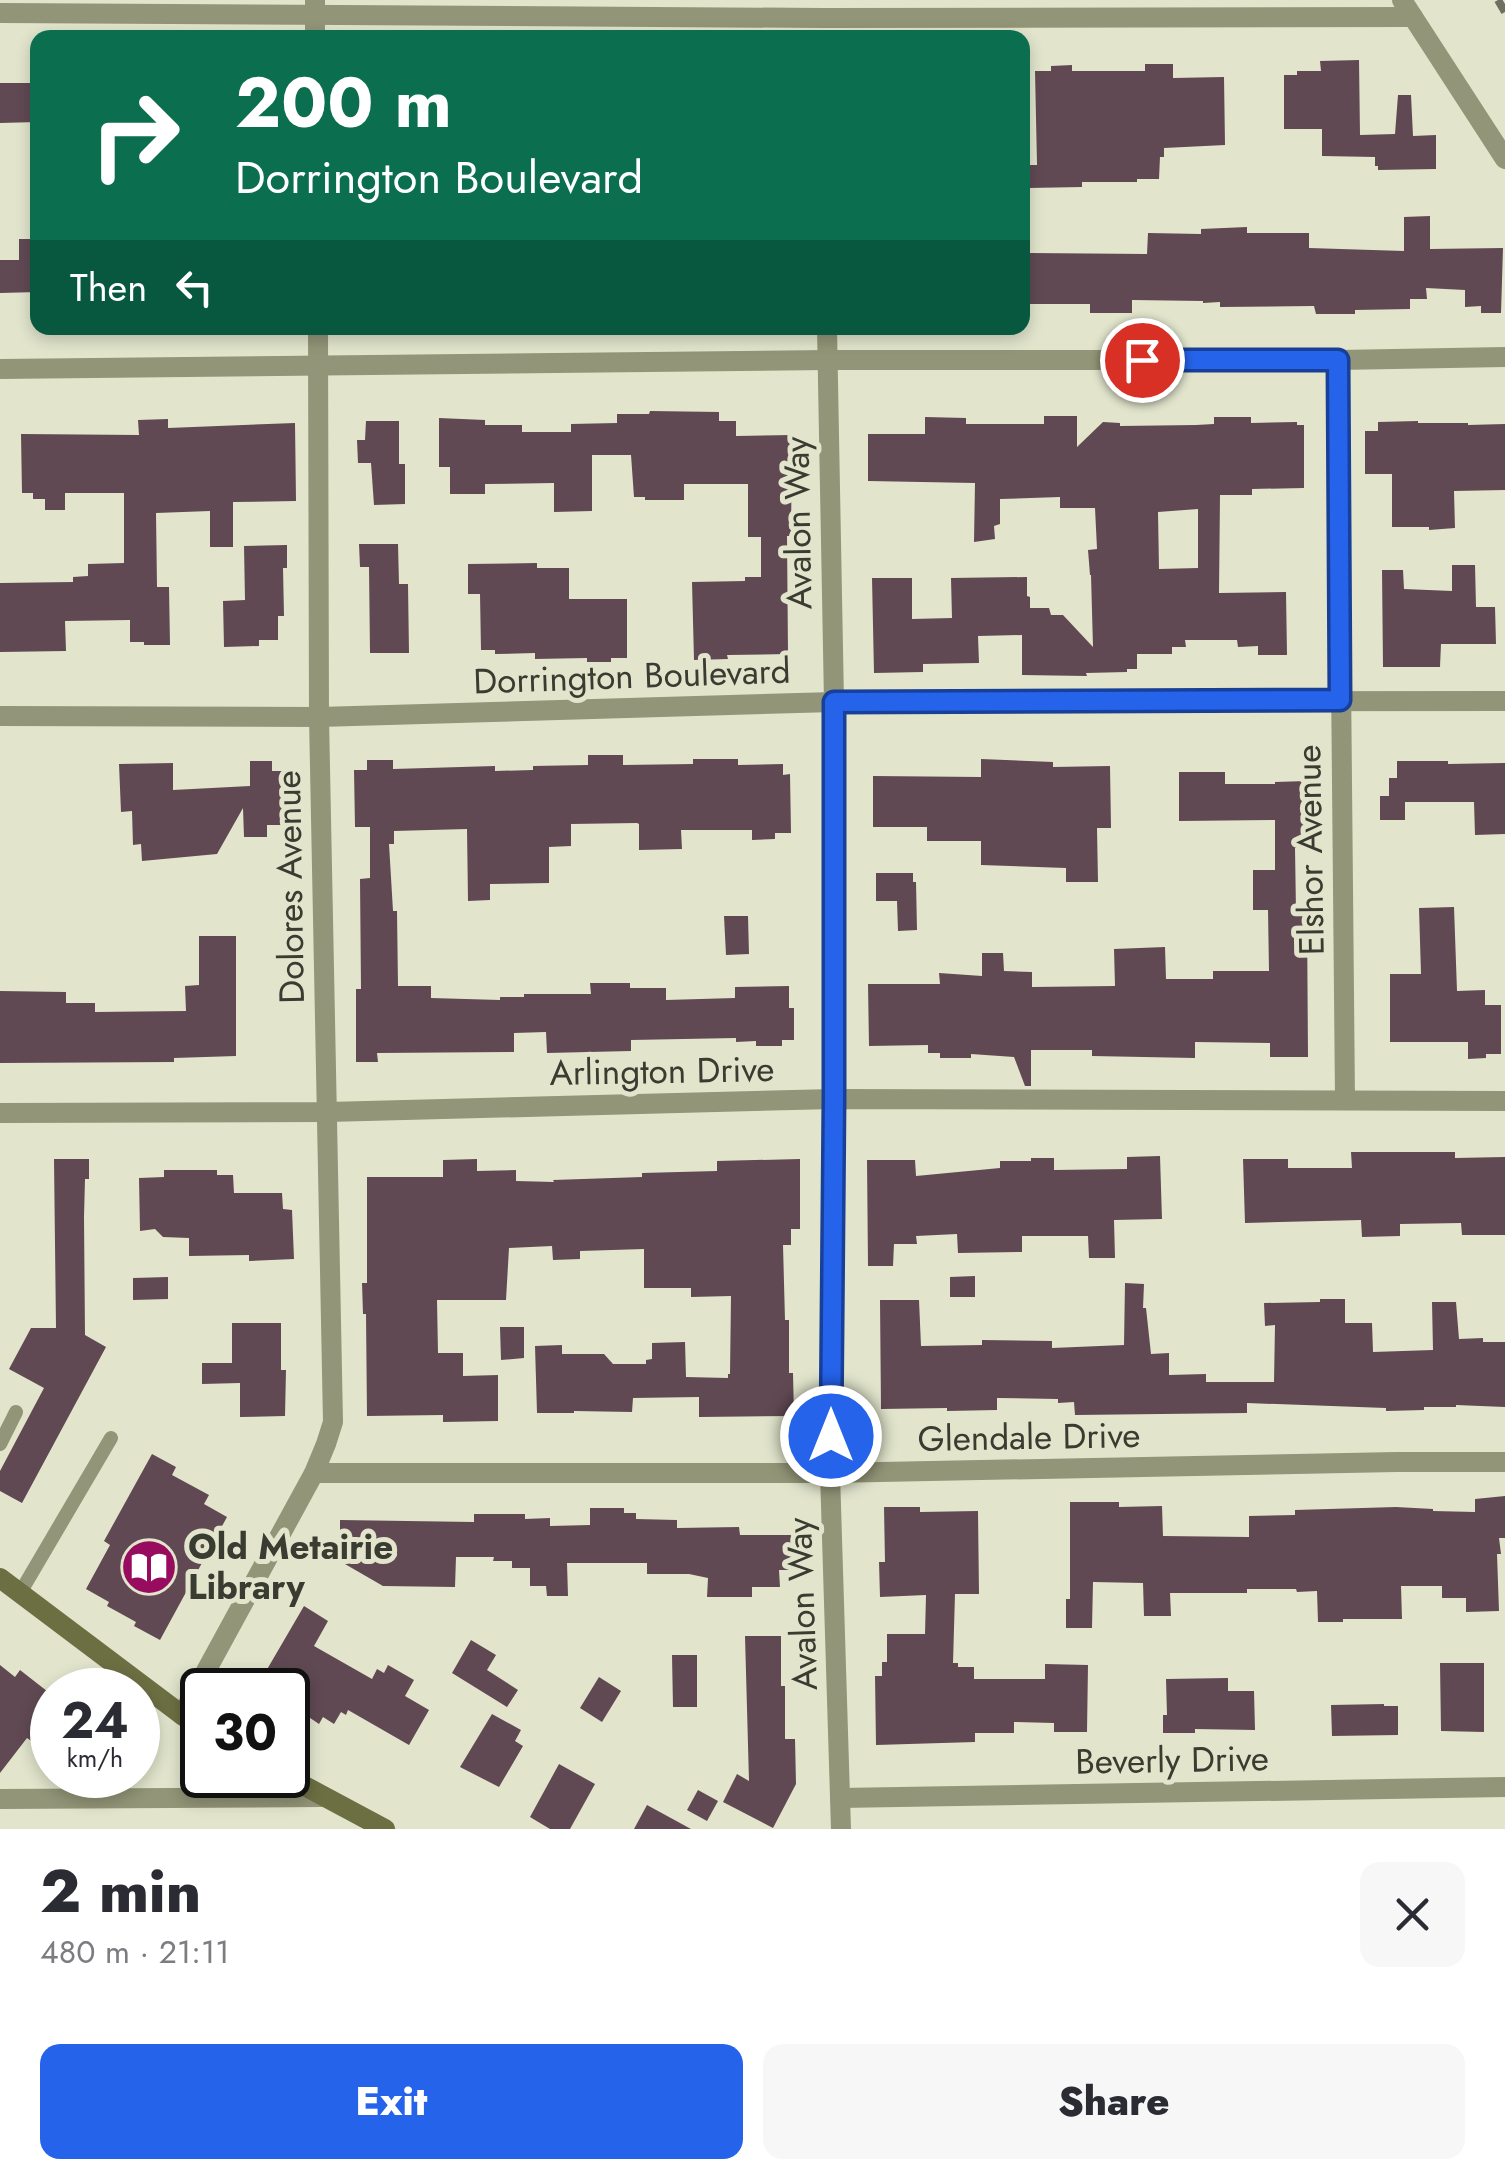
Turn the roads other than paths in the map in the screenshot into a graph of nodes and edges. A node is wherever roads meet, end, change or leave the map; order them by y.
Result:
1 (315, 8) edge
2 (1408, 8) edge
3 (0, 14) edge
4 (824, 28) edge
5 (1505, 159) edge
6 (318, 335) edge
7 (827, 335) edge
8 (1505, 357) edge
9 (827, 360) junction
10 (1338, 360) junction
11 (318, 366) junction
12 (0, 369) edge
13 (1340, 700) junction
14 (1505, 701) edge
15 (834, 702) junction
16 (0, 716) edge
17 (319, 717) junction
18 (834, 1098) junction
19 (1345, 1100) junction
20 (1505, 1102) edge
21 (328, 1112) junction
22 (0, 1113) edge
23 (16, 1412) dead end
24 (111, 1438) dead end
25 (0, 1444) edge
26 (1505, 1462) edge
27 (314, 1473) junction
28 (830, 1473) junction
29 (0, 1578) edge
30 (20, 1593) junction
31 (208, 1668) edge
32 (180, 1714) edge
33 (1505, 1788) edge
34 (310, 1790) edge
35 (322, 1797) junction
36 (840, 1798) junction
37 (0, 1800) edge
38 (385, 1829) edge
39 (841, 1829) edge

1 - 3 street
1 - 4 street
2 - 4 street
2 - 5 street
6 - 11 street, Dolores Avenue
7 - 9 street, Avalon Way
8 - 10 street
9 - 10 street
9 - 11 street
9 - 15 street, Avalon Way
10 - 13 street, Elshor Avenue
11 - 12 street
11 - 17 street, Dolores Avenue
13 - 14 street, Dorrington Boulevard
13 - 15 street, Dorrington Boulevard
13 - 19 street, Elshor Avenue
15 - 17 street, Dorrington Boulevard
15 - 18 street, Avalon Way
16 - 17 street, Dorrington Boulevard
17 - 21 street, Dolores Avenue
18 - 19 street, Arlington Drive
18 - 21 street, Arlington Drive
18 - 28 street, Avalon Way
19 - 20 street, Arlington Drive
21 - 22 street, Arlington Drive
21 - 27 street, Dolores Avenue
23 - 25 lane
24 - 30 lane
26 - 28 street, Glendale Drive
27 - 28 street, Glendale Drive
27 - 31 street
28 - 36 street, Avalon Way
29 - 30 main road
30 - 32 main road
33 - 36 street, Beverly Drive
34 - 35 main road
35 - 37 street
35 - 38 main road
36 - 39 street, Avalon Way

